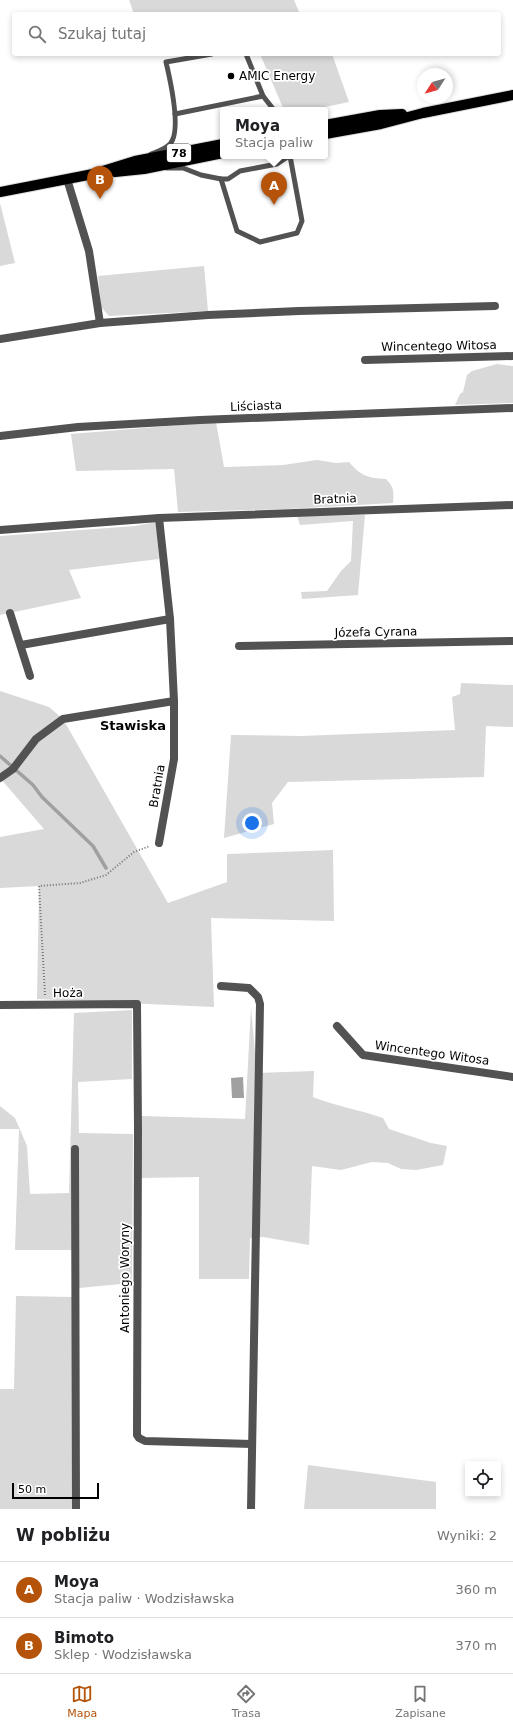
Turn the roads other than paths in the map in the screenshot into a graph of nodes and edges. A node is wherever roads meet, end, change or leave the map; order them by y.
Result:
1 (200, 56) edge
2 (247, 56) edge
3 (513, 95) edge
4 (263, 96) junction
5 (272, 107) edge
6 (422, 113) junction
7 (174, 114) junction
8 (328, 124) edge
9 (328, 134) edge
10 (220, 145) edge
11 (220, 154) edge
12 (285, 159) edge
13 (291, 159) edge
14 (135, 161) junction
15 (144, 169) junction
16 (93, 174) junction
17 (67, 179) junction
18 (221, 179) junction
19 (0, 192) edge
20 (496, 306) dead end
21 (100, 323) junction
22 (0, 339) edge
23 (513, 356) edge
24 (365, 360) dead end
25 (513, 408) edge
26 (0, 436) edge
27 (513, 505) edge
28 (159, 518) junction
29 (0, 530) edge
30 (10, 613) dead end
31 (170, 619) junction
32 (513, 641) edge
33 (20, 645) junction
34 (239, 646) dead end
35 (30, 676) dead end
36 (174, 701) junction
37 (0, 778) edge
38 (159, 843) road end
39 (221, 986) dead end
40 (137, 1004) joint
41 (0, 1005) edge
42 (337, 1026) dead end
43 (513, 1077) edge
44 (75, 1149) dead end
45 (252, 1444) junction
46 (76, 1509) edge
47 (251, 1509) edge

1 - 7 lane
2 - 4 lane
3 - 6 main road
4 - 5 lane
4 - 7 lane
6 - 8 main road
6 - 9 main road
7 - 14 lane
10 - 14 main road, 78
11 - 15 main road, 78
12 - 18 lane
13 - 18 lane
14 - 16 main road, 78
15 - 16 main road, 78
15 - 18 lane
16 - 17 main road, 78
17 - 19 main road, 78
17 - 21 street
20 - 21 street
21 - 22 street
23 - 24 street, Wincentego Witosa
25 - 26 street, Liściasta
27 - 28 street, Bratnia
28 - 29 street, Bratnia
28 - 31 street, Bratnia
30 - 33 street
31 - 33 street
31 - 36 street, Bratnia
32 - 34 street, Józefa Cyrana
33 - 35 street
36 - 37 street
36 - 38 street, Bratnia
39 - 45 street
40 - 41 street, Hoża
40 - 45 street, Antoniego Woryny
42 - 43 street, Wincentego Witosa
44 - 46 street
45 - 47 street

